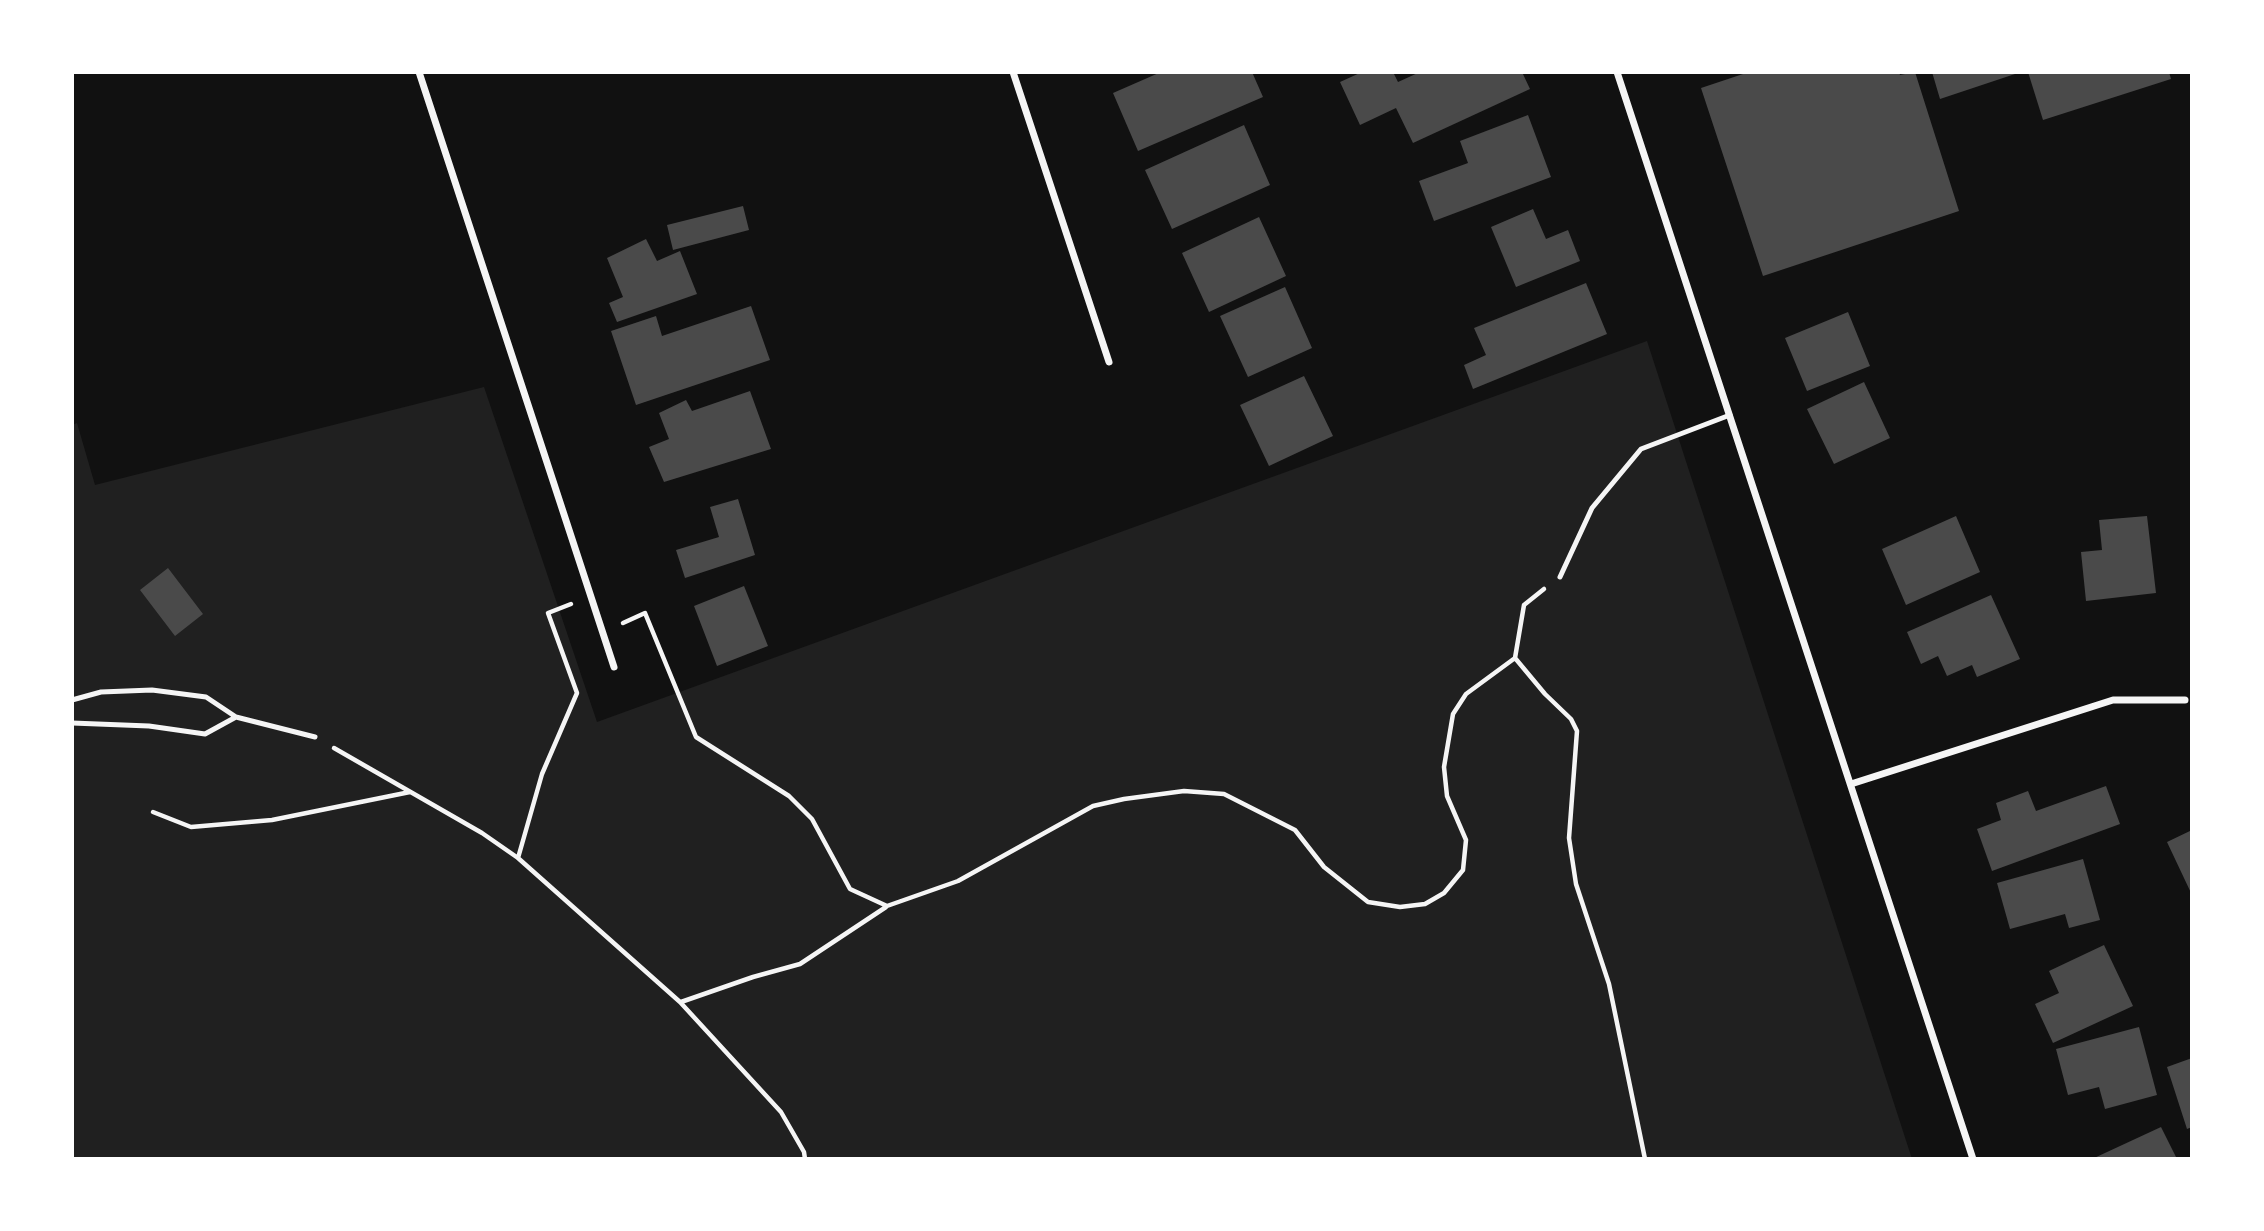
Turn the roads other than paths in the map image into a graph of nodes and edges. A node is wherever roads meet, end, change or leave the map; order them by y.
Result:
1 (419, 72) edge
2 (1013, 72) edge
3 (1617, 72) edge
4 (1109, 362) dead end
5 (1730, 415) junction
6 (1560, 577) dead end
7 (614, 667) dead end
8 (72, 700) edge
9 (2185, 701) dead end
10 (236, 717) junction
11 (72, 723) edge
12 (315, 737) road end
13 (1851, 784) junction
14 (1973, 1159) edge

1 - 7 street
2 - 4 street
3 - 5 street
5 - 6 lane
5 - 13 street
8 - 10 lane
9 - 13 street
10 - 11 lane
10 - 12 lane
13 - 14 street

